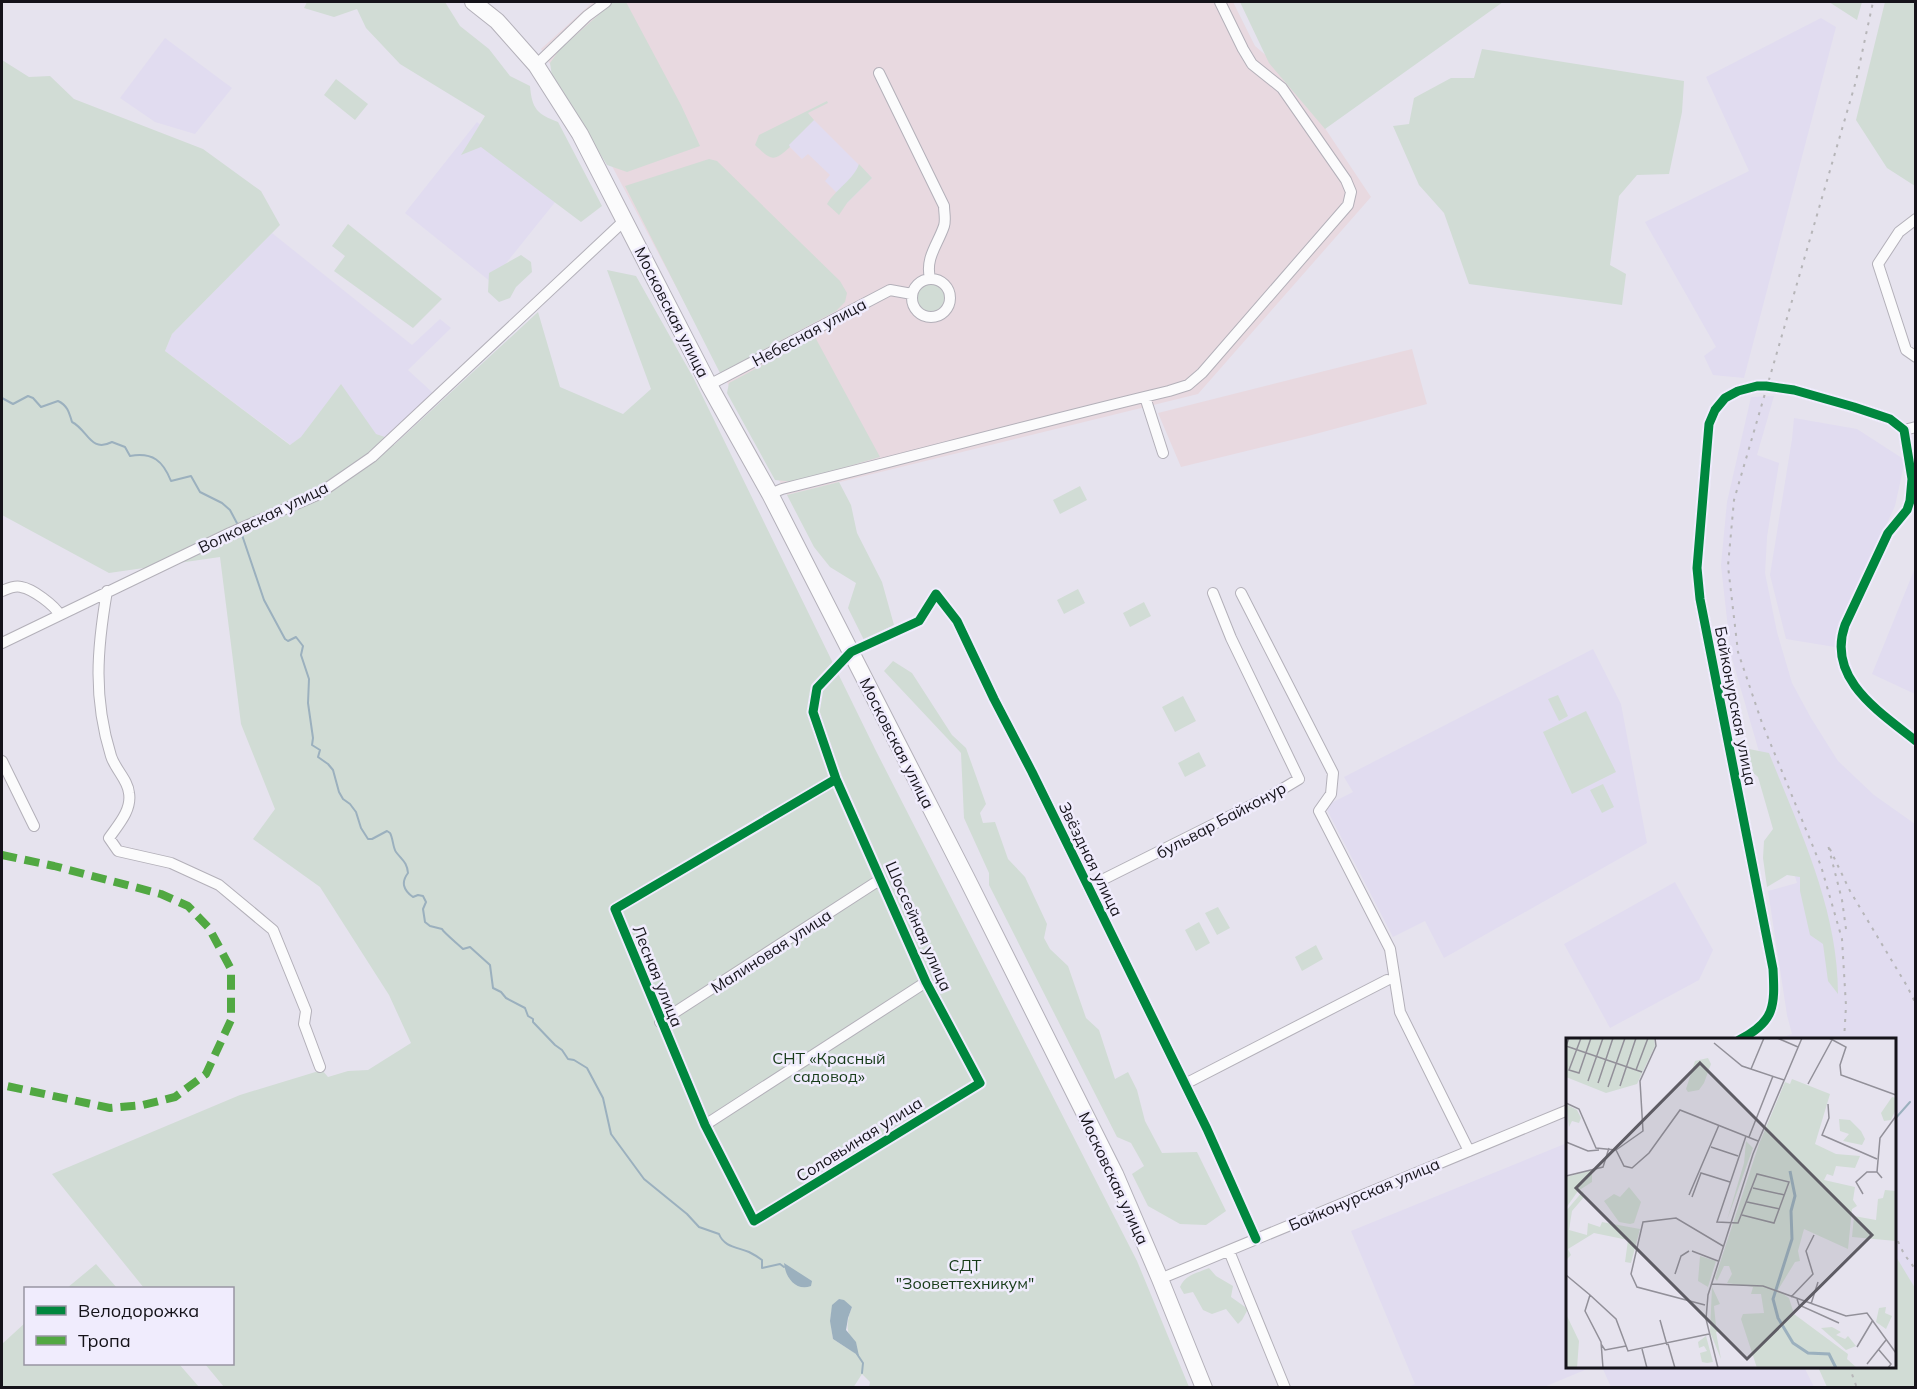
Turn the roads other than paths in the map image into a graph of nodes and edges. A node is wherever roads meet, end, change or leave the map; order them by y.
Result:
1 (472, 2) edge
2 (606, 2) edge
3 (1220, 2) edge
4 (536, 65) junction
5 (879, 73) dead end
6 (1916, 219) edge
7 (625, 220) junction
8 (930, 278) junction
9 (912, 294) junction
10 (1916, 357) edge
11 (709, 385) junction
12 (1145, 397) junction
13 (1916, 427) edge
14 (1904, 430) junction
15 (1163, 453) dead end
16 (770, 494) junction
17 (2, 591) edge
18 (107, 591) junction
19 (1214, 593) dead end
20 (1241, 593) dead end
21 (60, 615) junction
22 (2, 643) edge
23 (851, 652) junction
24 (1916, 741) edge
25 (2, 761) edge
26 (836, 779) junction
27 (34, 826) dead end
28 (881, 879) junction
29 (1088, 887) junction
30 (1387, 980) dead end
31 (926, 982) junction
32 (660, 1022) junction
33 (1743, 1038) edge
34 (320, 1067) dead end
35 (980, 1083) joint
36 (1185, 1084) junction
37 (1566, 1111) edge
38 (705, 1125) junction
39 (1469, 1151) junction
40 (754, 1221) joint
41 (1256, 1239) junction
42 (1229, 1251) junction
43 (1161, 1279) junction
44 (1204, 1388) edge
45 (1285, 1388) edge

1 - 4 main road, Московская улица
2 - 4 street
3 - 12 street
4 - 7 main road, Московская улица
5 - 8 street
6 - 10 street
7 - 11 main road, Московская улица
7 - 18 street, Волковская улица
8 - 9 street
8 - 9 street
9 - 11 street, Небесная улица
11 - 16 main road, Московская улица
12 - 15 street
12 - 16 street
13 - 14 street
14 - 24 street
14 - 33 street, Байконурская улица
16 - 23 main road, Московская улица
17 - 21 street
18 - 21 street, Волковская улица
18 - 34 street
19 - 29 street, бульвар Байконур
20 - 39 street
21 - 22 street, Волковская улица
23 - 26 street, Шоссейная улица
23 - 29 street, Звёздная улица
23 - 43 main road, Московская улица
25 - 27 street
26 - 28 street, Шоссейная улица
26 - 32 street, Лесная улица
28 - 31 street, Шоссейная улица
28 - 32 street, Малиновая улица
29 - 36 street, Звёздная улица
30 - 36 street
31 - 35 street, Шоссейная улица
31 - 38 street
32 - 38 street, Лесная улица
35 - 40 street, Соловьиная улица
36 - 41 street, Звёздная улица
37 - 39 street, Байконурская улица
38 - 40 street, Лесная улица
39 - 41 street, Байконурская улица
41 - 42 street, Байконурская улица
42 - 43 street, Байконурская улица
42 - 45 street
43 - 44 main road, Московская улица

